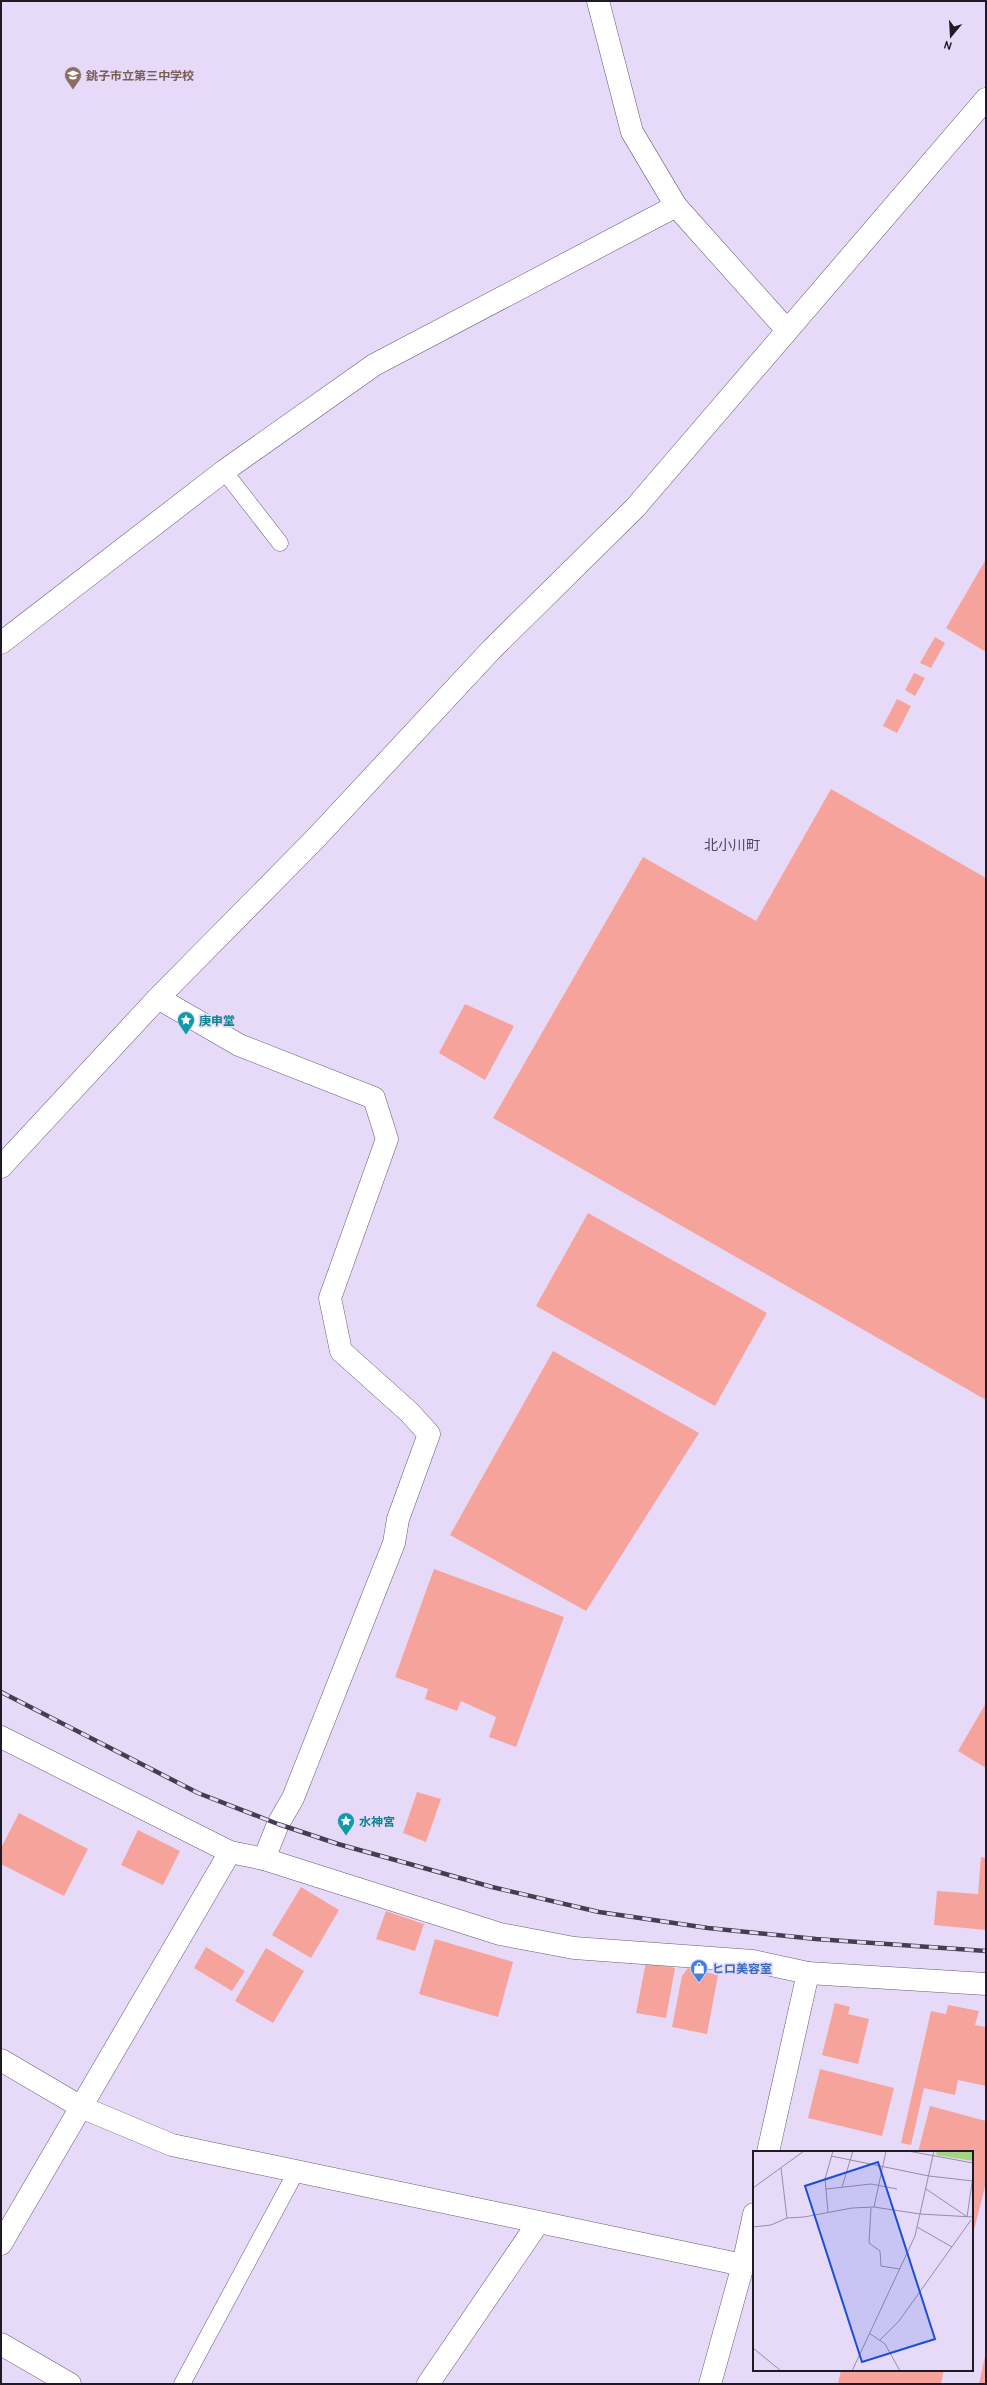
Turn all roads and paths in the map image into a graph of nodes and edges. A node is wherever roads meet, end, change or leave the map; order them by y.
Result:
1 (598, 1) edge
2 (986, 98) edge
3 (676, 206) junction
4 (786, 329) junction
5 (224, 471) junction
6 (280, 543) dead end
7 (1, 643) edge
8 (158, 998) junction
9 (1, 1167) edge
10 (1, 1737) edge
11 (230, 1852) junction
12 (264, 1859) junction
13 (808, 1973) junction
14 (986, 1984) edge
15 (1, 2060) edge
16 (81, 2107) junction
17 (768, 2151) edge
18 (296, 2172) junction
19 (753, 2218) edge
20 (538, 2223) junction
21 (1, 2244) edge
22 (742, 2265) junction
23 (1, 2344) edge
24 (70, 2384) edge
25 (182, 2384) edge
26 (428, 2384) edge
27 (710, 2384) edge

1 - 3 street
2 - 4 street
3 - 4 street
3 - 5 street
4 - 8 street
5 - 6 lane
5 - 7 street
8 - 9 street
8 - 12 street
10 - 11 street
11 - 12 street
11 - 16 street
12 - 13 street
13 - 14 street
13 - 17 street
15 - 16 street
16 - 18 street
16 - 21 street
18 - 20 street
18 - 25 lane
19 - 22 street
20 - 22 street
20 - 26 street
22 - 27 street
23 - 24 street

